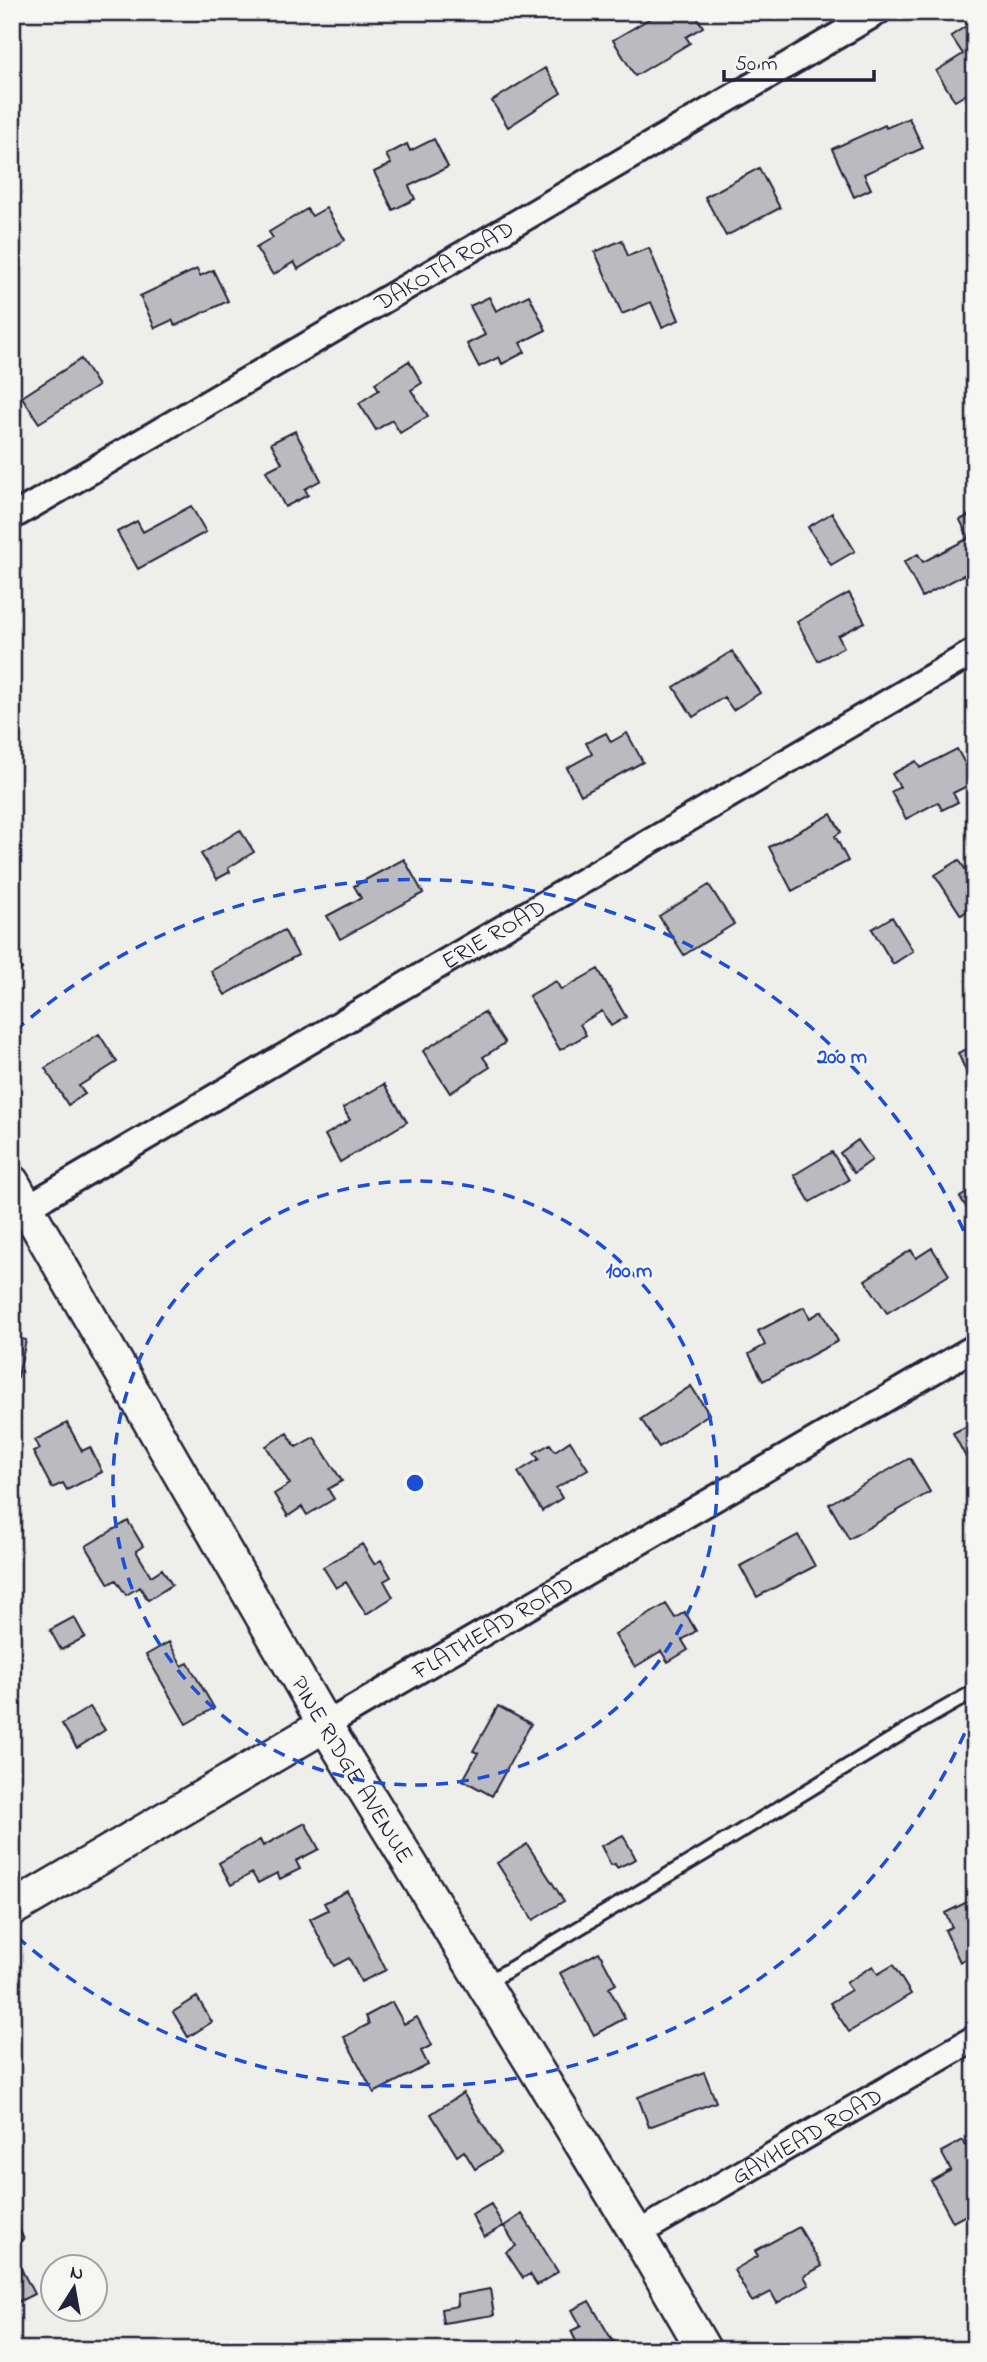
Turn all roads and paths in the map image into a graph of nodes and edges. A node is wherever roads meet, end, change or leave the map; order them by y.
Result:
1 (878, 12) edge
2 (12, 517) edge
3 (975, 651) edge
4 (17, 1202) edge
5 (975, 1346) edge
6 (975, 1691) edge
7 (325, 1725) junction
8 (12, 1909) edge
9 (484, 1984) junction
10 (975, 2038) edge
11 (637, 2234) junction
12 (704, 2350) edge

1 - 2 street, DAKOTA ROAD
3 - 4 street, ERIE ROAD
4 - 7 street, PINE RIDGE AVENUE
5 - 7 street, FLATHEAD ROAD
6 - 9 lane
7 - 8 street, FLATHEAD ROAD
7 - 9 street, PINE RIDGE AVENUE
9 - 11 street, PINE RIDGE AVENUE
10 - 11 street, GAYHEAD ROAD
11 - 12 street, PINE RIDGE AVENUE

